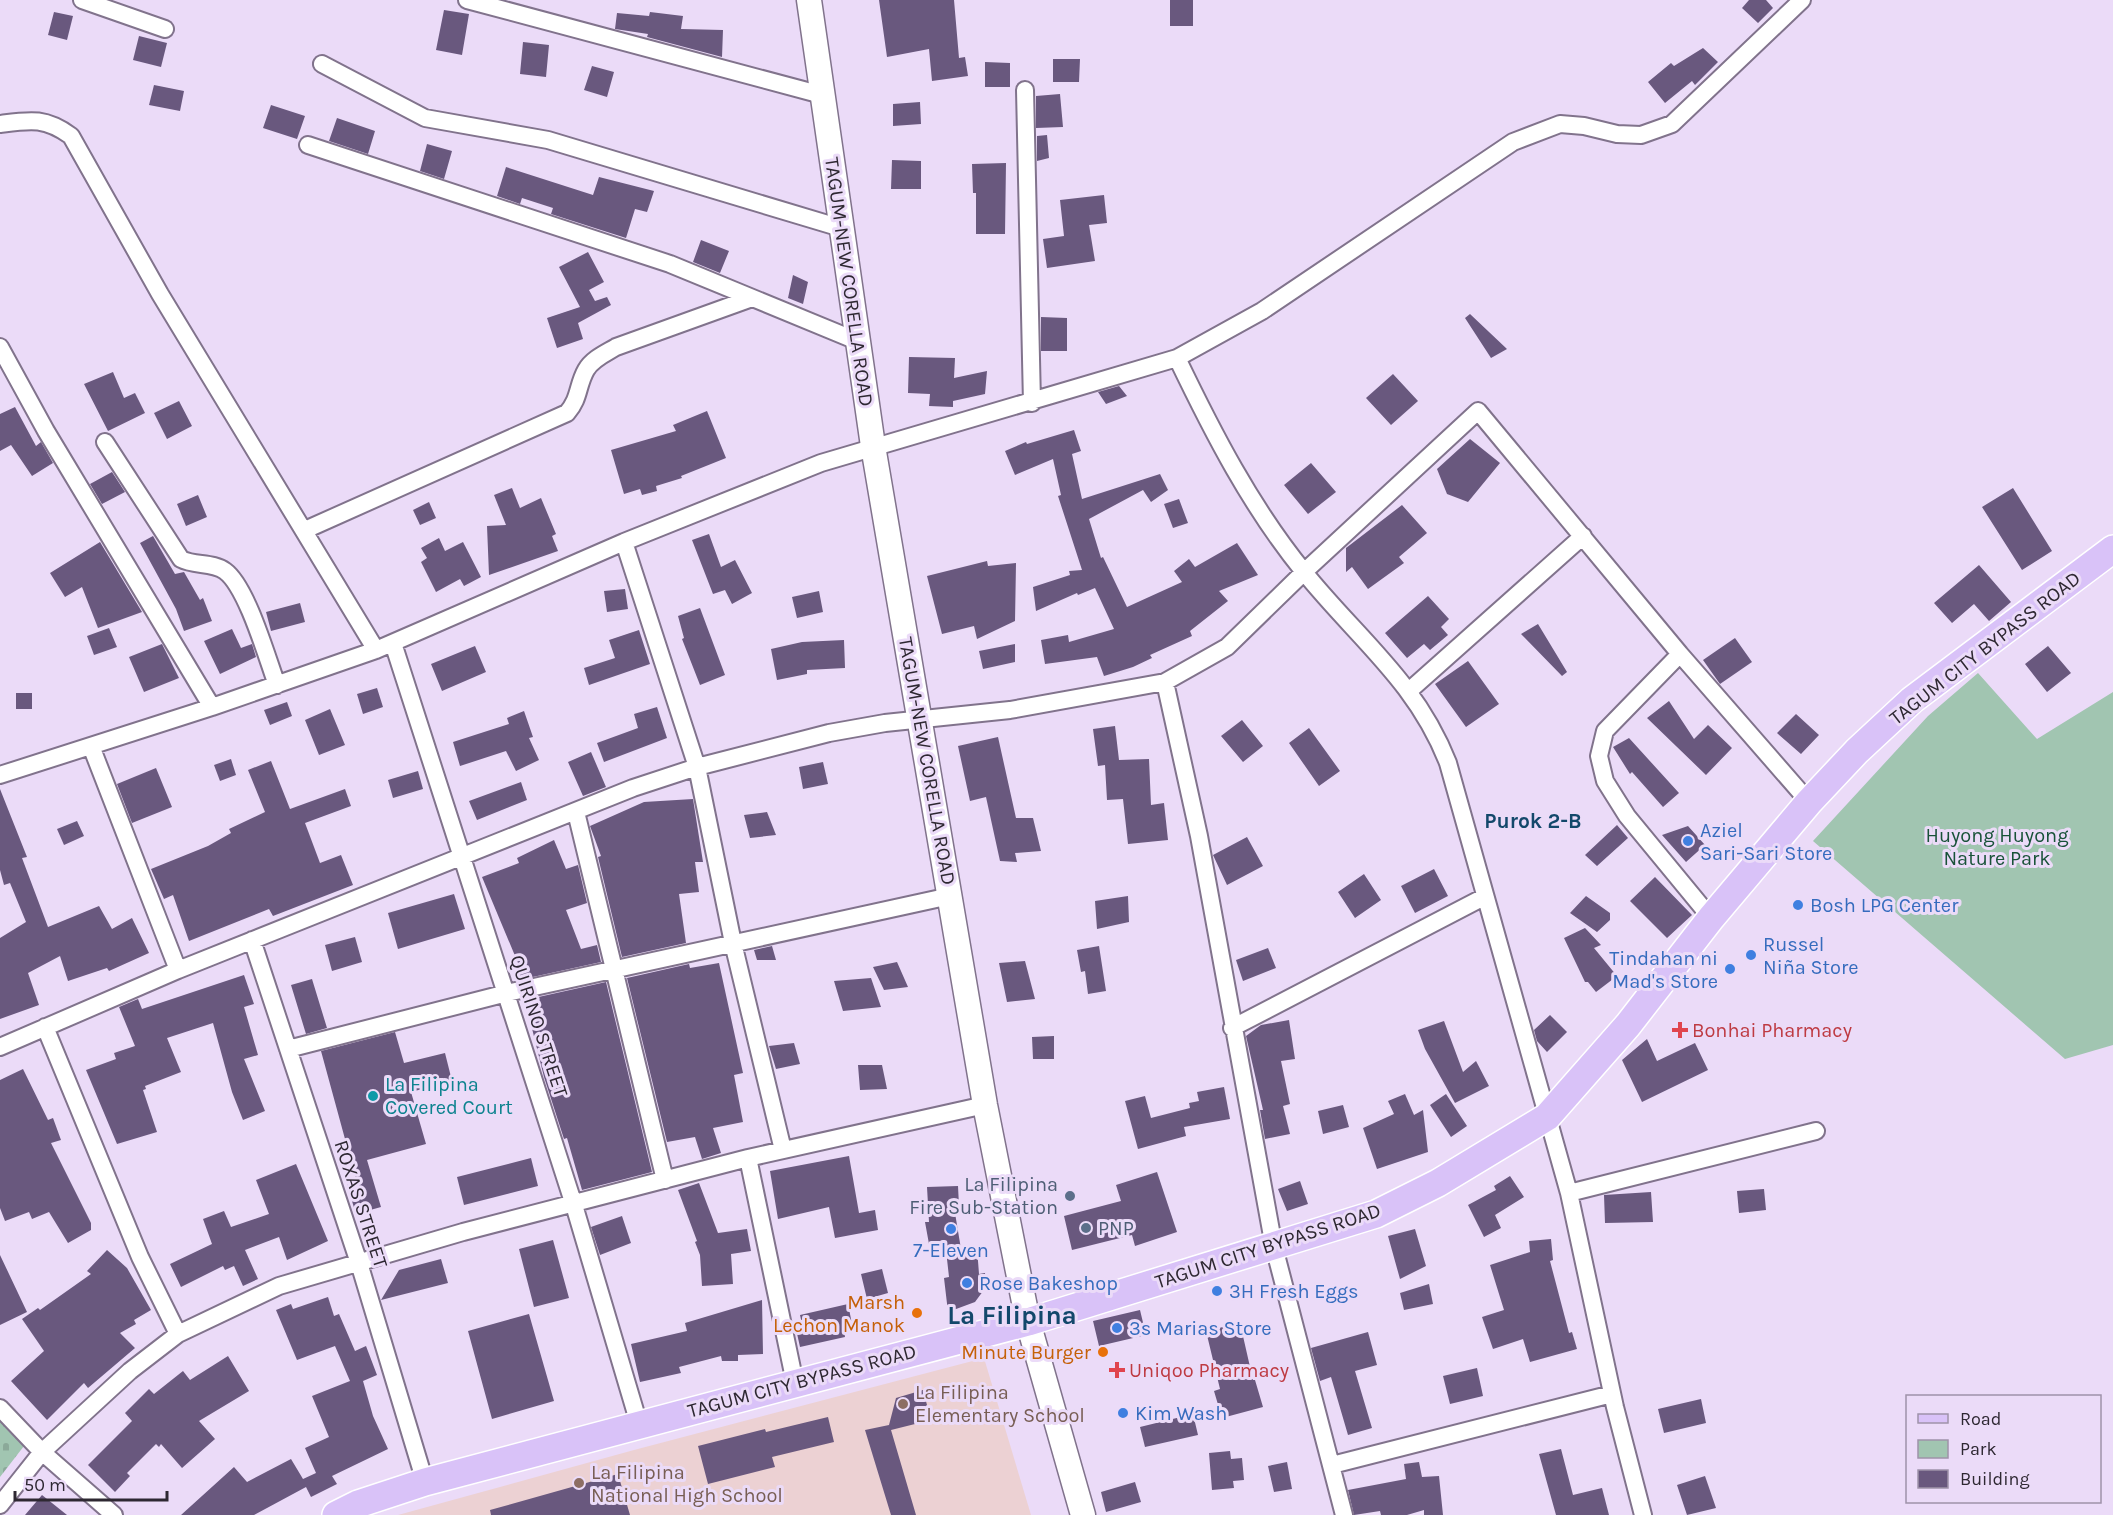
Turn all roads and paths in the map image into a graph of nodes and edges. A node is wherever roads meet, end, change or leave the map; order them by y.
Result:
1 (82, 0) edge
2 (466, 0) edge
3 (809, 0) edge
4 (1802, 0) edge
5 (165, 29) dead end
6 (322, 64) dead end
7 (1025, 90) dead end
8 (822, 95) junction
9 (0, 124) edge
10 (308, 145) dead end
11 (841, 228) junction
12 (752, 298) junction
13 (857, 341) junction
14 (0, 347) edge
15 (1177, 358) junction
16 (1032, 403) junction
17 (105, 442) dead end
18 (873, 446) junction
19 (305, 530) junction
20 (1583, 536) junction
21 (624, 542) junction
22 (2113, 549) edge
23 (1304, 572) junction
24 (393, 643) junction
25 (376, 650) junction
26 (1680, 654) junction
27 (1165, 682) junction
28 (277, 685) junction
29 (1410, 690) junction
30 (212, 707) junction
31 (919, 719) junction
32 (92, 746) junction
33 (697, 767) junction
34 (0, 775) edge
35 (1809, 802) junction
36 (576, 812) junction
37 (462, 858) junction
38 (950, 896) junction
39 (1484, 897) junction
40 (1711, 918) junction
41 (252, 940) junction
42 (733, 943) junction
43 (178, 970) junction
44 (614, 971) junction
45 (507, 993) junction
46 (45, 1027) junction
47 (1232, 1028) junction
48 (0, 1047) edge
49 (288, 1049) junction
50 (985, 1105) junction
51 (1547, 1117) junction
52 (1816, 1131) dead end
53 (783, 1150) junction
54 (748, 1158) junction
55 (665, 1179) junction
56 (1569, 1193) junction
57 (574, 1205) junction
58 (1274, 1247) junction
59 (359, 1263) junction
60 (1028, 1322) junction
61 (178, 1334) junction
62 (795, 1383) junction
63 (1612, 1394) junction
64 (0, 1408) edge
65 (639, 1424) junction
66 (42, 1452) junction
67 (1332, 1466) junction
68 (425, 1482) junction
69 (0, 1505) edge
70 (351, 1511) edge
71 (114, 1515) edge
72 (1083, 1515) edge
73 (1344, 1515) edge
74 (1643, 1515) edge

1 - 5 street
2 - 8 street
3 - 8 main road, TAGUM-NEW CORELLA ROAD
4 - 15 street
6 - 11 street
7 - 16 street
8 - 11 main road, TAGUM-NEW CORELLA ROAD
9 - 19 street
10 - 12 street
11 - 13 main road, TAGUM-NEW CORELLA ROAD
12 - 13 street
12 - 19 street
13 - 18 main road, TAGUM-NEW CORELLA ROAD
14 - 30 street
15 - 16 street
15 - 23 street
16 - 18 street
17 - 28 street
18 - 21 street
18 - 31 main road, TAGUM-NEW CORELLA ROAD
19 - 25 street
20 - 23 street
20 - 26 street
20 - 29 street
21 - 24 street
21 - 33 street
22 - 35 main road, TAGUM CITY BYPASS ROAD
23 - 27 street
23 - 29 street
24 - 25 street
24 - 37 street, QUIRINO STREET
25 - 28 street
26 - 35 street
26 - 40 street
27 - 31 street
27 - 47 street
28 - 30 street
29 - 39 street
30 - 32 street
31 - 33 street
31 - 38 main road, TAGUM-NEW CORELLA ROAD
32 - 34 street
32 - 43 street
33 - 36 street
33 - 42 street
35 - 40 main road, TAGUM CITY BYPASS ROAD
36 - 37 street
36 - 44 street
37 - 41 street
37 - 45 street, QUIRINO STREET
38 - 42 street
38 - 50 main road, TAGUM-NEW CORELLA ROAD
39 - 47 street
39 - 51 street
40 - 51 main road, TAGUM CITY BYPASS ROAD
41 - 43 street
41 - 49 street, ROXAS STREET
42 - 44 street
42 - 53 street
43 - 46 street
44 - 45 street
44 - 55 street
45 - 49 street
45 - 57 street, QUIRINO STREET
46 - 48 street
46 - 61 street
47 - 58 street
49 - 59 street, ROXAS STREET
50 - 53 street
50 - 60 main road, TAGUM-NEW CORELLA ROAD
51 - 56 street
51 - 58 main road, TAGUM CITY BYPASS ROAD
52 - 56 street
53 - 54 street
54 - 55 street
54 - 62 street
55 - 57 street
56 - 63 street
57 - 59 street
57 - 65 street, QUIRINO STREET
58 - 60 main road, TAGUM CITY BYPASS ROAD
58 - 67 street
59 - 61 street
59 - 68 street, ROXAS STREET
60 - 62 main road, TAGUM CITY BYPASS ROAD
60 - 72 main road, TAGUM-NEW CORELLA ROAD
61 - 66 street
62 - 65 main road, TAGUM CITY BYPASS ROAD
63 - 67 street
63 - 74 street
64 - 66 street
65 - 68 main road, TAGUM CITY BYPASS ROAD
66 - 69 street
66 - 71 street
67 - 73 street
68 - 70 main road, TAGUM CITY BYPASS ROAD

